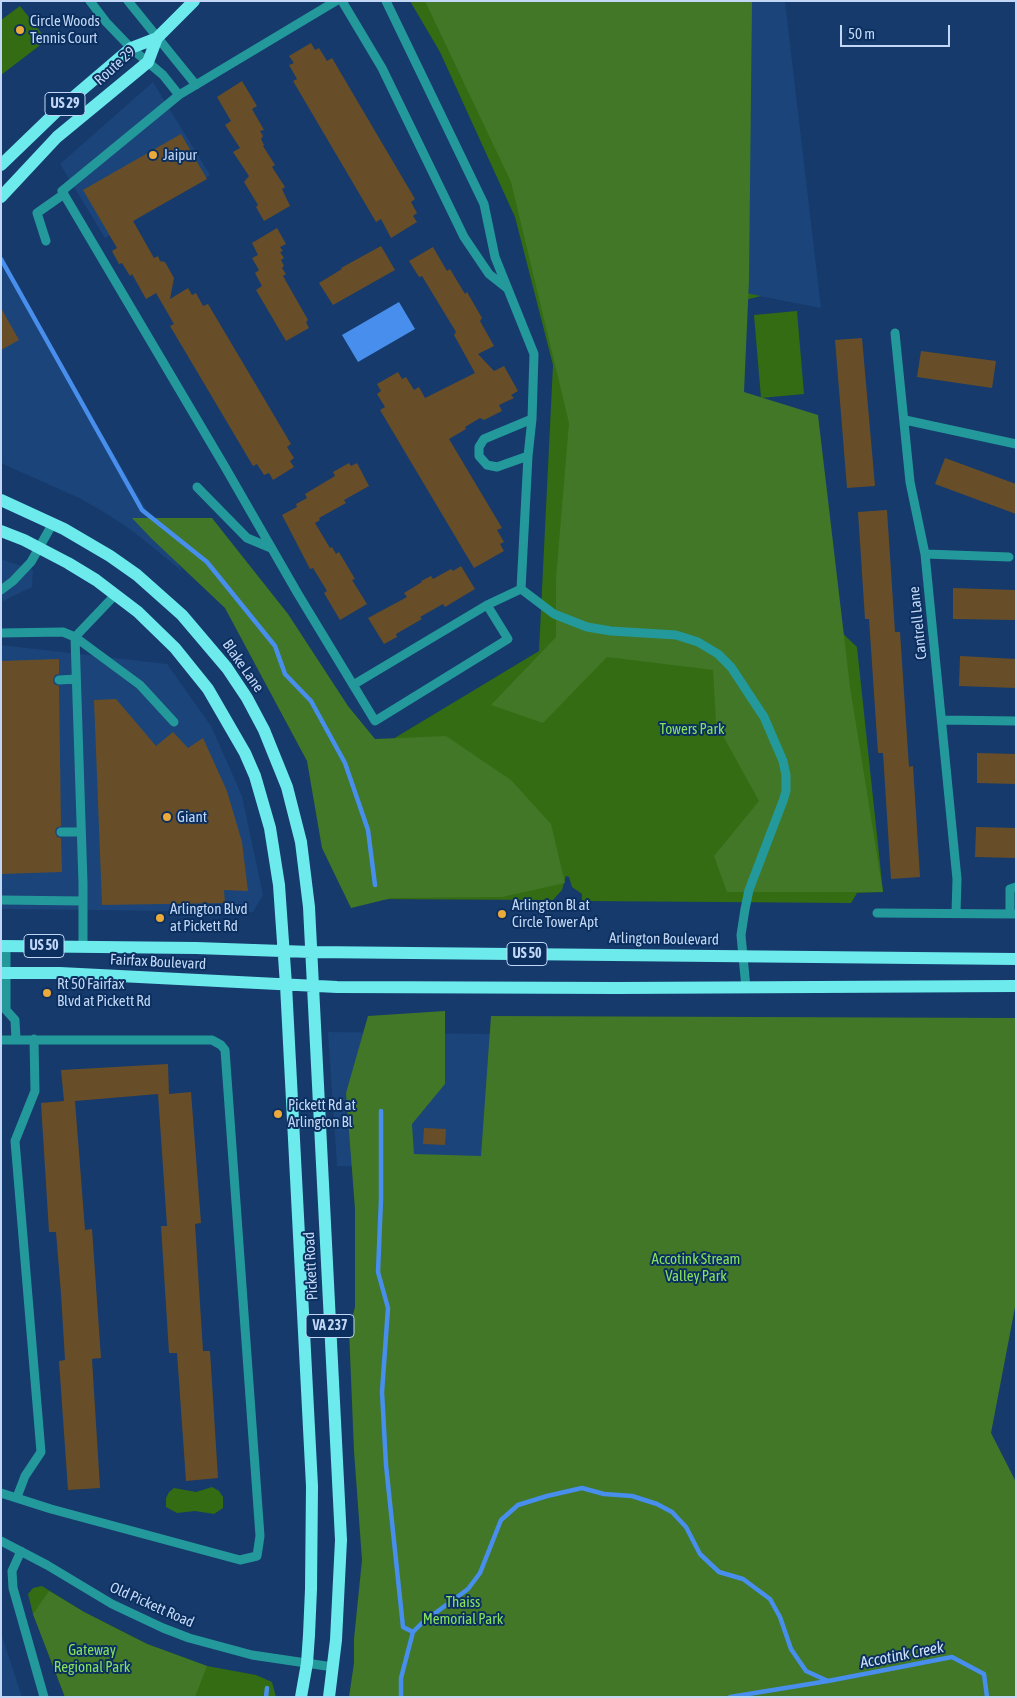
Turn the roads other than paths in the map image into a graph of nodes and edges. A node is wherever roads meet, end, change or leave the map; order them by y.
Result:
1 (90, 1) edge
2 (128, 1) edge
3 (194, 1) edge
4 (336, 1) edge
5 (342, 1) edge
6 (386, 1) edge
7 (157, 38) junction
8 (131, 48) junction
9 (148, 62) junction
10 (196, 85) junction
11 (179, 95) junction
12 (1, 165) edge
13 (64, 194) junction
14 (1, 197) edge
15 (46, 241) dead end
16 (508, 289) junction
17 (896, 332) dead end
18 (532, 419) junction
19 (905, 420) junction
20 (1016, 444) edge
21 (528, 456) junction
22 (197, 487) dead end
23 (1, 500) edge
24 (53, 523) junction
25 (1, 531) edge
26 (39, 548) junction
27 (271, 548) junction
28 (925, 554) junction
29 (1009, 557) dead end
30 (521, 589) junction
31 (1, 590) edge
32 (116, 594) junction
33 (487, 605) junction
34 (1, 633) edge
35 (75, 637) junction
36 (76, 679) junction
37 (59, 680) dead end
38 (353, 685) junction
39 (942, 720) junction
40 (1016, 721) edge
41 (174, 722) dead end
42 (61, 832) dead end
43 (81, 832) junction
44 (1016, 887) edge
45 (1, 900) edge
46 (83, 901) junction
47 (877, 912) dead end
48 (956, 913) junction
49 (1013, 914) edge
50 (3, 946) edge
51 (83, 947) junction
52 (284, 952) junction
53 (311, 952) junction
54 (743, 956) junction
55 (1016, 959) edge
56 (4, 973) edge
57 (286, 985) junction
58 (312, 986) junction
59 (1016, 986) edge
60 (746, 988) junction
61 (3, 1012) edge
62 (16, 1039) junction
63 (34, 1039) junction
64 (1, 1040) edge
65 (1, 1493) edge
66 (17, 1497) junction
67 (1, 1541) edge
68 (22, 1551) junction
69 (307, 1663) junction
70 (333, 1667) junction
71 (44, 1697) edge
72 (301, 1697) edge
73 (329, 1697) edge

1 - 8 street
2 - 7 street
3 - 7 main road, Route 29 / US 29
4 - 10 street
5 - 16 street
6 - 16 street
7 - 8 main road, Route 29 / US 29
7 - 9 main road, Route 29 / US 29
7 - 10 street
8 - 9 street
8 - 12 main road, Route 29 / US 29
9 - 11 street
9 - 14 main road, Route 29 / US 29
10 - 11 street
11 - 13 street
13 - 15 street
13 - 27 street
16 - 18 street
17 - 19 street, Cantrell Lane
18 - 21 street
18 - 21 street
19 - 20 street
19 - 28 street, Cantrell Lane
21 - 30 street
22 - 27 street
23 - 24 main road, Blake Lane
24 - 26 street
24 - 53 main road, Blake Lane
25 - 26 main road
26 - 31 street
26 - 32 main road
27 - 38 street
28 - 29 street
28 - 39 street, Cantrell Lane
30 - 33 street
30 - 54 street
32 - 35 street
32 - 52 main road
33 - 38 street
33 - 38 street
34 - 35 street
35 - 36 street
35 - 41 street
36 - 37 street
36 - 43 street
39 - 40 street
39 - 48 street, Cantrell Lane
42 - 43 street
43 - 46 street
44 - 49 street
45 - 46 street
46 - 51 street
47 - 48 street
48 - 49 street
50 - 51 main road, Fairfax Boulevard / US 50
50 - 56 street
51 - 52 main road, Fairfax Boulevard / US 50
52 - 53 main road, Fairfax Boulevard / US 50
52 - 57 main road
53 - 54 main road, Arlington Boulevard / US 50
53 - 58 main road, Pickett Road / VA 237
54 - 55 main road, Arlington Boulevard / US 50
54 - 60 street
56 - 57 main road, Fairfax Boulevard / US 50
56 - 61 street
57 - 58 main road, Fairfax Boulevard / US 50
57 - 69 main road, Pickett Road / VA 237
58 - 60 main road, US 50
58 - 70 main road, Pickett Road / VA 237
59 - 60 main road, US 50
61 - 62 street
62 - 63 street
62 - 64 street
63 - 66 street
63 - 66 street
65 - 66 street
67 - 68 street, Old Pickett Road
68 - 69 street, Old Pickett Road
68 - 71 street
69 - 70 street, Old Pickett Road
69 - 72 main road, Pickett Road / VA 237
70 - 73 main road, Pickett Road / VA 237

